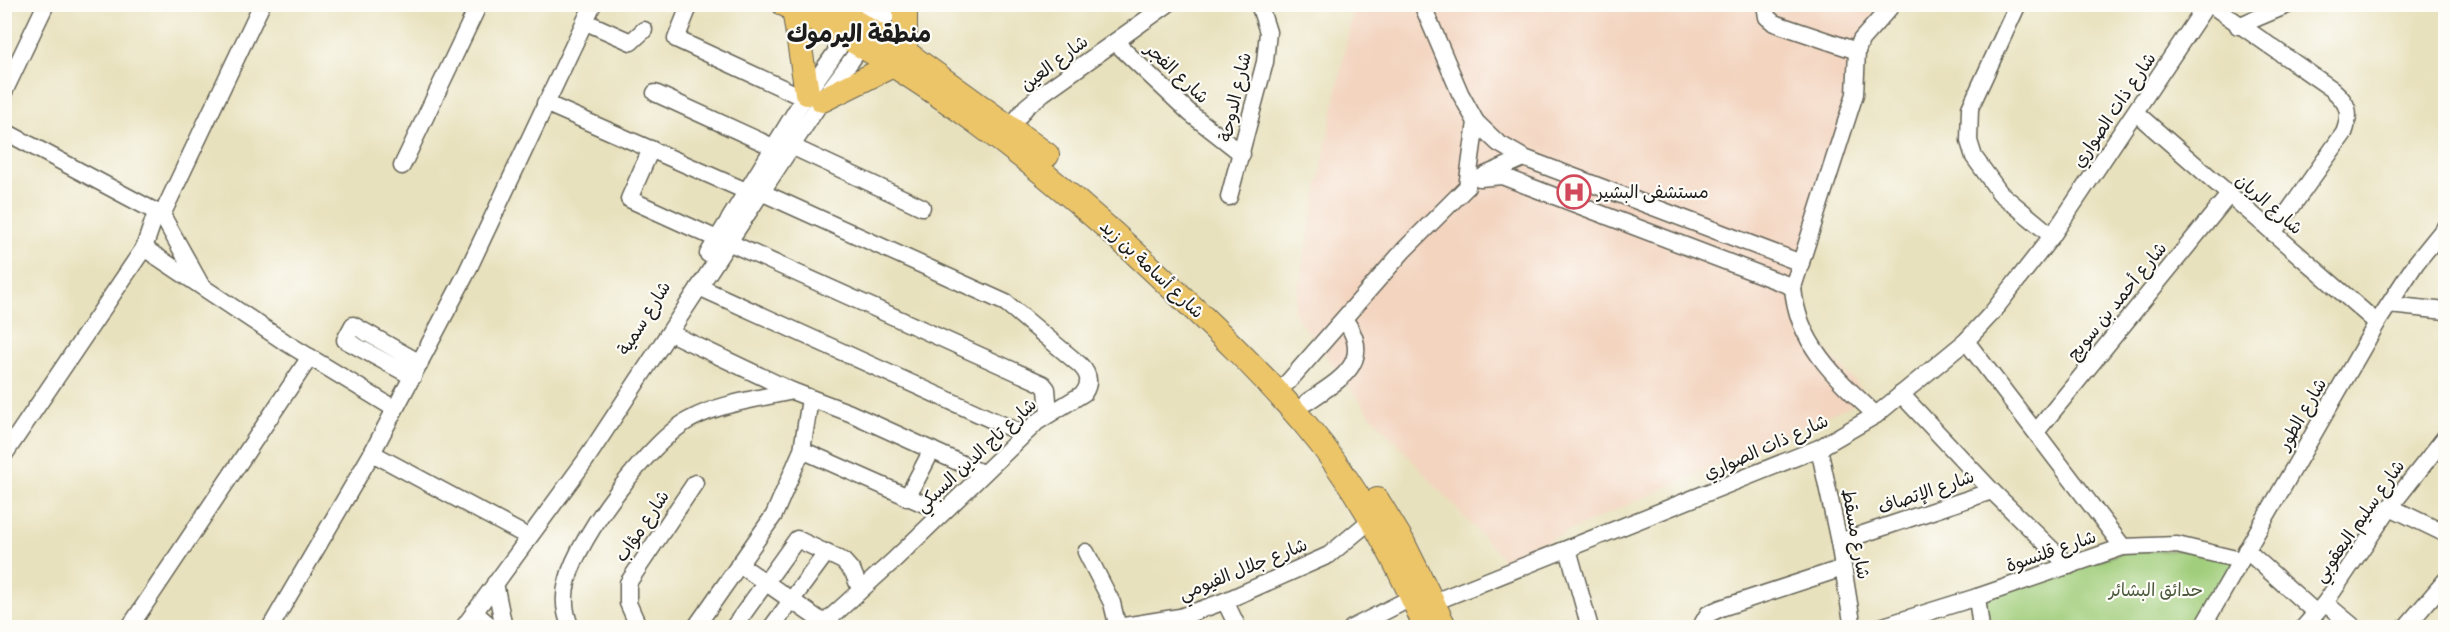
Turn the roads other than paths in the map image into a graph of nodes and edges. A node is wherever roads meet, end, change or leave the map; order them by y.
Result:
1 (46, 4) edge
2 (262, 4) edge
3 (479, 4) edge
4 (593, 4) edge
5 (690, 4) edge
6 (825, 4) edge
7 (877, 4) edge
8 (897, 4) edge
9 (905, 4) edge
10 (1168, 4) edge
11 (1259, 4) edge
12 (1422, 4) edge
13 (1765, 4) edge
14 (1893, 4) edge
15 (2018, 4) edge
16 (2209, 4) edge
17 (2290, 4) edge
18 (789, 7) edge
19 (586, 22) junction
20 (2238, 26) junction
21 (644, 30) dead end
22 (859, 35) junction
23 (1115, 42) junction
24 (1857, 51) junction
25 (898, 59) junction
26 (4, 92) edge
27 (655, 93) dead end
28 (811, 97) junction
29 (545, 103) junction
30 (2136, 113) junction
31 (1476, 122) junction
32 (4, 131) edge
33 (1006, 133) junction
34 (791, 146) junction
35 (773, 147) junction
36 (651, 149) junction
37 (1242, 154) junction
38 (1524, 158) junction
39 (402, 166) dead end
40 (1474, 182) junction
41 (754, 191) junction
42 (2229, 196) junction
43 (1229, 197) dead end
44 (922, 207) dead end
45 (159, 214) junction
46 (2445, 226) edge
47 (2272, 233) junction
48 (2052, 236) junction
49 (723, 240) junction
50 (144, 248) junction
51 (1801, 263) junction
52 (699, 287) junction
53 (1793, 287) junction
54 (203, 289) junction
55 (2389, 305) junction
56 (2445, 311) edge
57 (1344, 319) junction
58 (2377, 323) junction
59 (670, 333) junction
60 (1966, 340) junction
61 (310, 357) junction
62 (1288, 382) junction
63 (792, 391) junction
64 (1901, 394) junction
65 (810, 399) junction
66 (1307, 402) junction
67 (395, 409) junction
68 (1049, 413) junction
69 (1876, 415) junction
70 (2036, 432) junction
71 (1023, 434) junction
72 (2445, 436) edge
73 (1819, 448) junction
74 (802, 450) junction
75 (932, 450) junction
76 (372, 453) junction
77 (4, 455) edge
78 (981, 473) junction
79 (695, 483) dead end
80 (1992, 491) junction
81 (907, 498) junction
82 (2390, 507) junction
83 (942, 512) junction
84 (1371, 520) junction
85 (520, 533) junction
86 (2445, 534) edge
87 (1839, 542) junction
88 (2123, 547) junction
89 (1568, 549) junction
90 (827, 552) junction
91 (1086, 552) dead end
92 (2243, 555) junction
93 (739, 564) junction
94 (2069, 566) junction
95 (1843, 568) junction
96 (2445, 580) edge
97 (765, 582) junction
98 (495, 584) junction
99 (860, 590) junction
100 (1977, 597) junction
101 (1424, 599) junction
102 (791, 600) junction
103 (1226, 601) junction
104 (2321, 608) junction
105 (474, 612) junction
106 (821, 625) edge
107 (129, 627) edge
108 (270, 627) edge
109 (452, 627) edge
110 (463, 627) edge
111 (493, 627) edge
112 (504, 627) edge
113 (571, 627) edge
114 (639, 627) edge
115 (695, 627) edge
116 (733, 627) edge
117 (771, 627) edge
118 (1118, 627) edge
119 (1238, 627) edge
120 (1352, 627) edge
121 (1426, 627) edge
122 (1444, 627) edge
123 (1590, 627) edge
124 (1700, 627) edge
125 (1853, 627) edge
126 (1877, 627) edge
127 (1981, 627) edge
128 (2202, 627) edge
129 (2303, 627) edge
130 (2355, 627) edge
131 (2405, 627) edge

1 - 26 street
2 - 45 street
3 - 39 street
4 - 19 street
5 - 28 street
6 - 22 highway, شارع أسامة بن زيد
7 - 22 street
8 - 22 street
9 - 25 highway
10 - 23 street, شارع العين
11 - 37 street, شارع الدوحة
12 - 31 street
13 - 24 street
14 - 24 street
15 - 48 street
16 - 20 street
16 - 30 street, شارع ذات الصواري
17 - 20 street
18 - 22 highway, شارع أسامة بن زيد
18 - 28 highway
19 - 21 street
19 - 29 street
20 - 47 street
22 - 25 highway, شارع أسامة بن زيد
22 - 28 street, شارع سمية
23 - 33 street, شارع العين
23 - 37 street, شارع الفجر
24 - 51 street
25 - 28 highway
25 - 33 highway, شارع أسامة بن زيد
27 - 35 street
28 - 34 street, شارع سمية
28 - 35 street, شارع سمية
29 - 36 street
29 - 67 street
30 - 42 street, شارع الريان
30 - 48 street, شارع ذات الصواري
31 - 38 street
31 - 40 street
32 - 45 street
33 - 62 highway, شارع أسامة بن زيد
33 - 84 highway, شارع أسامة بن زيد
34 - 41 street, شارع سمية
34 - 44 street
35 - 41 street, شارع سمية
36 - 41 street
36 - 49 street
37 - 43 street, شارع الدوحة
38 - 40 street
38 - 51 street
40 - 53 street
40 - 57 street
41 - 49 street, شارع سمية
41 - 68 street, شارع تاج الدين السبكي
42 - 47 street, شارع الريان
42 - 70 street, شارع أحمد بن سويج
45 - 50 street
45 - 54 street
46 - 55 street, شارع الطور
47 - 58 street, شارع الريان
48 - 60 street, شارع ذات الصواري
49 - 52 street, شارع سمية
49 - 68 street
49 - 85 street, شارع سمية
50 - 54 street
50 - 77 street
51 - 53 street
52 - 59 street, شارع سمية
52 - 71 street
53 - 69 street
54 - 61 street
55 - 56 street
55 - 58 street, شارع الطور
57 - 62 street
57 - 66 street
58 - 92 street, شارع الطور
59 - 63 street
59 - 98 street, شارع سمية
60 - 64 street, شارع ذات الصواري
60 - 70 street
61 - 67 street
61 - 107 street
62 - 66 highway, شارع أسامة بن زيد
63 - 65 street
63 - 113 street
64 - 69 street, شارع ذات الصواري
64 - 80 street
65 - 74 street
65 - 75 street
66 - 101 highway, شارع أسامة بن زيد
67 - 76 street
68 - 71 street, شارع تاج الدين السبكي
69 - 73 street, شارع ذات الصواري
70 - 88 street
71 - 78 street, شارع تاج الدين السبكي
72 - 82 street, شارع سليم اليعقوبي
73 - 87 street, شارع مسقط
73 - 89 street, شارع ذات الصواري
74 - 81 street
74 - 93 street
75 - 78 street
75 - 81 street
76 - 85 street
76 - 108 street
78 - 83 street, شارع تاج الدين السبكي
79 - 114 street, شارع مؤاب
80 - 87 street, شارع الإتصاف
80 - 94 street, شارع الإتصاف
81 - 83 street
82 - 86 street
82 - 104 street, شارع سليم اليعقوبي
83 - 99 street, شارع تاج الدين السبكي
84 - 101 highway, شارع أسامة بن زيد
84 - 103 street, شارع جلال الفيومي
85 - 109 street, شارع سمية
87 - 95 street, شارع مسقط
88 - 92 street, شارع قلنسوة
88 - 94 street, شارع قلنسوة
89 - 101 street, شارع ذات الصواري
89 - 123 street
90 - 97 street
90 - 99 street
90 - 102 street
91 - 118 street
92 - 104 street
92 - 128 street, شارع الطور
93 - 97 street
93 - 115 street
94 - 100 street, شارع قلنسوة
95 - 124 street
95 - 125 street, شارع مسقط
96 - 131 street
97 - 102 street
97 - 116 street
98 - 105 street, شارع سمية
98 - 112 street
99 - 106 street, شارع تاج الدين السبكي
100 - 126 street, شارع قلنسوة
100 - 127 street
101 - 120 street, شارع ذات الصواري
101 - 121 highway, شارع أسامة بن زيد
101 - 122 highway, شارع أسامة بن زيد
102 - 106 street
102 - 117 street
103 - 118 street, شارع جلال الفيومي
103 - 119 street
104 - 129 street, شارع سليم اليعقوبي
104 - 130 street
105 - 110 street, شارع سمية
105 - 111 street

